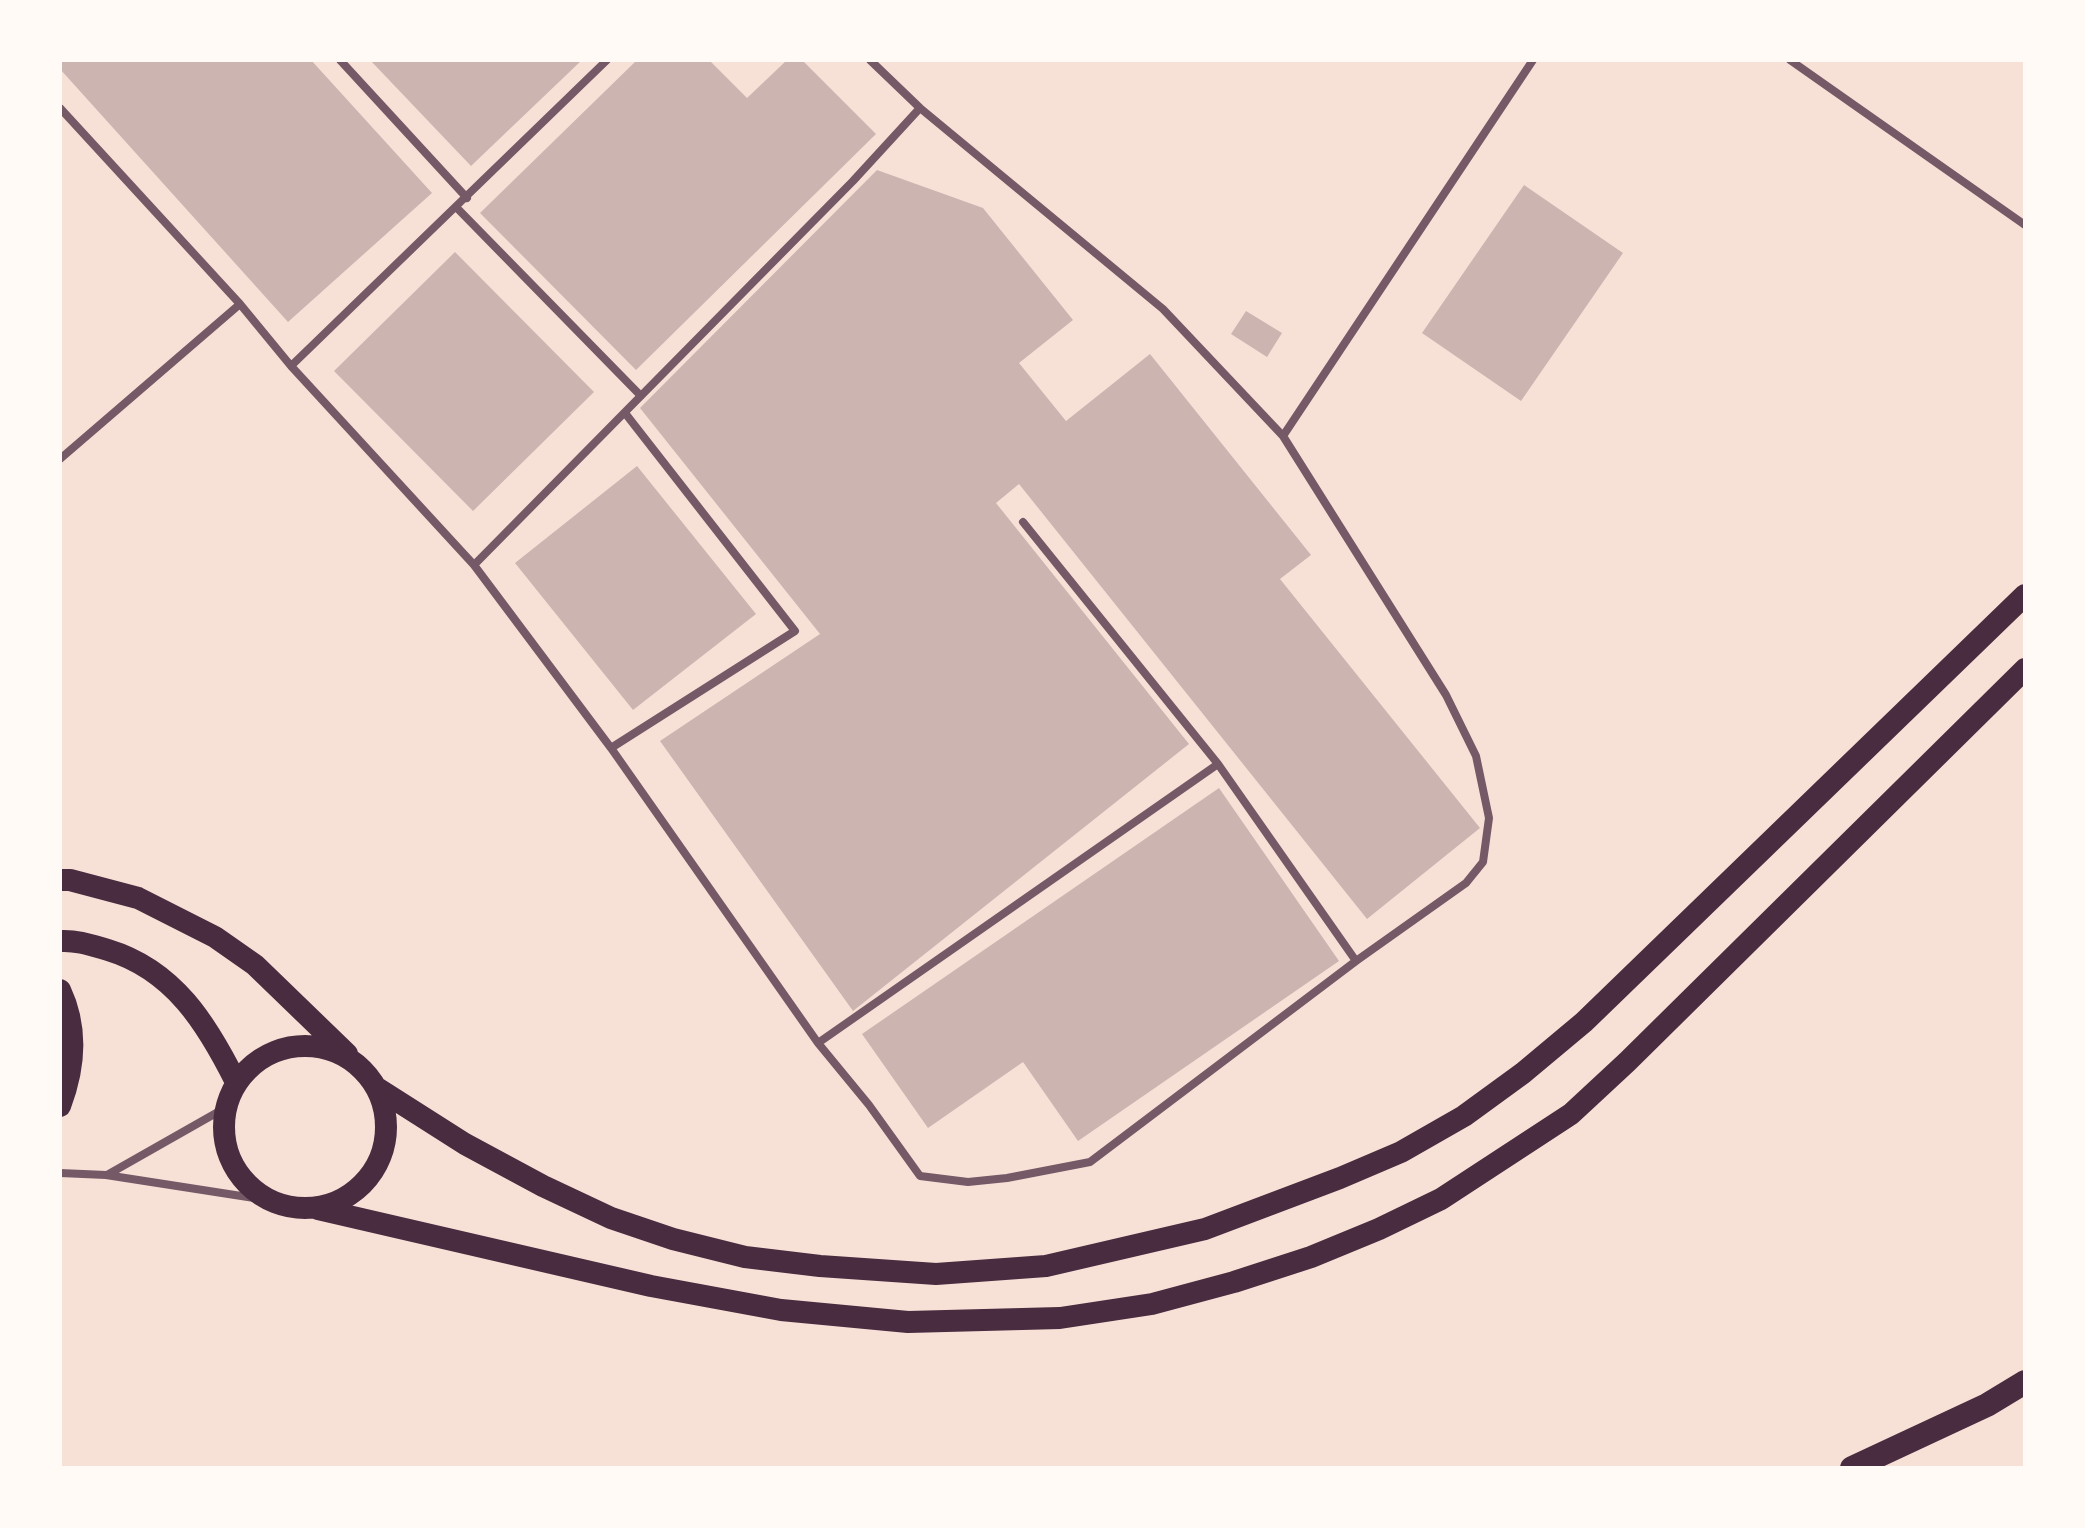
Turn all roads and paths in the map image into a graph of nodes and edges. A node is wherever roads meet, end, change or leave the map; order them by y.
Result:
1 (340, 60) edge
2 (607, 60) edge
3 (870, 60) edge
4 (1533, 60) edge
5 (1790, 60) edge
6 (60, 108) edge
7 (920, 108) junction
8 (467, 198) junction
9 (456, 207) junction
10 (2025, 225) edge
11 (240, 304) junction
12 (291, 366) junction
13 (641, 396) junction
14 (625, 413) junction
15 (1283, 436) junction
16 (60, 459) edge
17 (1023, 522) dead end
18 (474, 565) junction
19 (2025, 595) edge
20 (2025, 669) edge
21 (611, 748) junction
22 (1218, 764) junction
23 (60, 880) edge
24 (60, 941) edge
25 (1356, 961) junction
26 (60, 990) edge
27 (818, 1043) junction
28 (359, 1066) junction
29 (236, 1082) junction
30 (377, 1088) junction
31 (60, 1106) edge
32 (225, 1108) junction
33 (60, 1173) edge
34 (106, 1175) junction
35 (267, 1200) junction
36 (318, 1209) junction
37 (2025, 1382) edge
38 (1852, 1468) edge

1 - 8 street
2 - 8 street
3 - 7 street
4 - 15 street
5 - 10 street
6 - 11 street
7 - 13 street
7 - 15 street
8 - 9 street
9 - 12 street
9 - 13 street
11 - 12 street
11 - 16 street
12 - 18 street
13 - 14 street
14 - 18 street
14 - 21 street
15 - 25 street
17 - 22 street
18 - 21 street
19 - 30 highway
20 - 36 highway
21 - 27 street
22 - 25 street
22 - 27 street
23 - 28 highway
24 - 29 highway
25 - 27 street
26 - 31 highway
28 - 29 highway
28 - 30 highway
29 - 32 highway
30 - 36 highway
32 - 34 street
32 - 35 highway
33 - 34 street
34 - 35 street
35 - 36 highway
37 - 38 highway

